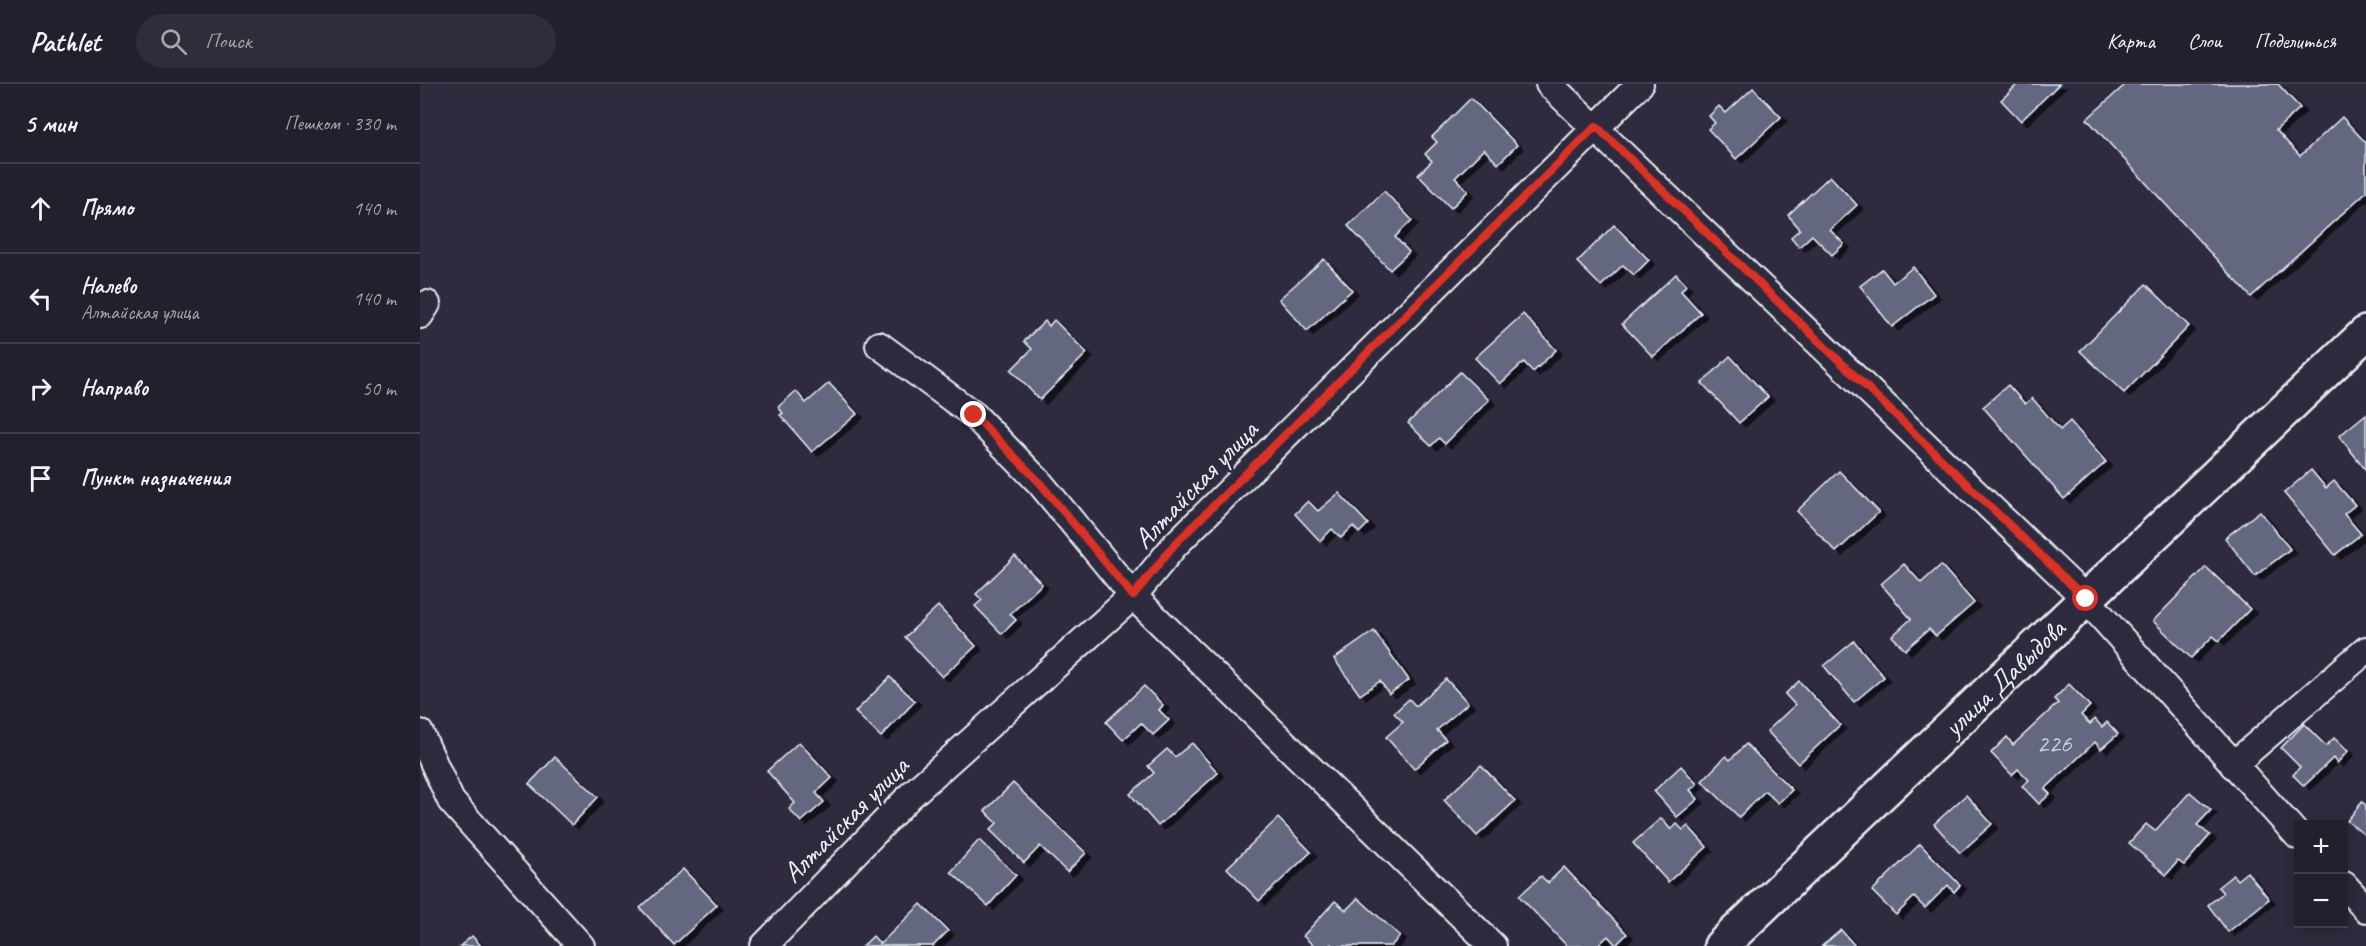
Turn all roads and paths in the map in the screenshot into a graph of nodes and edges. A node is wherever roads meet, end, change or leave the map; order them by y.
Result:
1 (1549, 84) edge
2 (1640, 84) edge
3 (1596, 126) junction
4 (2366, 333) edge
5 (879, 345) dead end
6 (1133, 596) junction
7 (2086, 599) junction
8 (2366, 650) edge
9 (420, 733) edge
10 (2233, 765) junction
11 (2294, 832) edge
12 (2348, 890) edge
13 (2366, 909) edge
14 (581, 946) edge
15 (764, 946) edge
16 (1493, 946) edge
17 (1720, 946) edge

1 - 3 street
2 - 3 street, Алтайская улица
3 - 6 street, Алтайская улица
3 - 7 street
4 - 7 main road, улица Давыдова
5 - 6 street
6 - 15 street, Алтайская улица
6 - 16 street
7 - 10 street
7 - 17 main road, улица Давыдова
8 - 10 street
9 - 14 street
10 - 11 street
12 - 13 street

